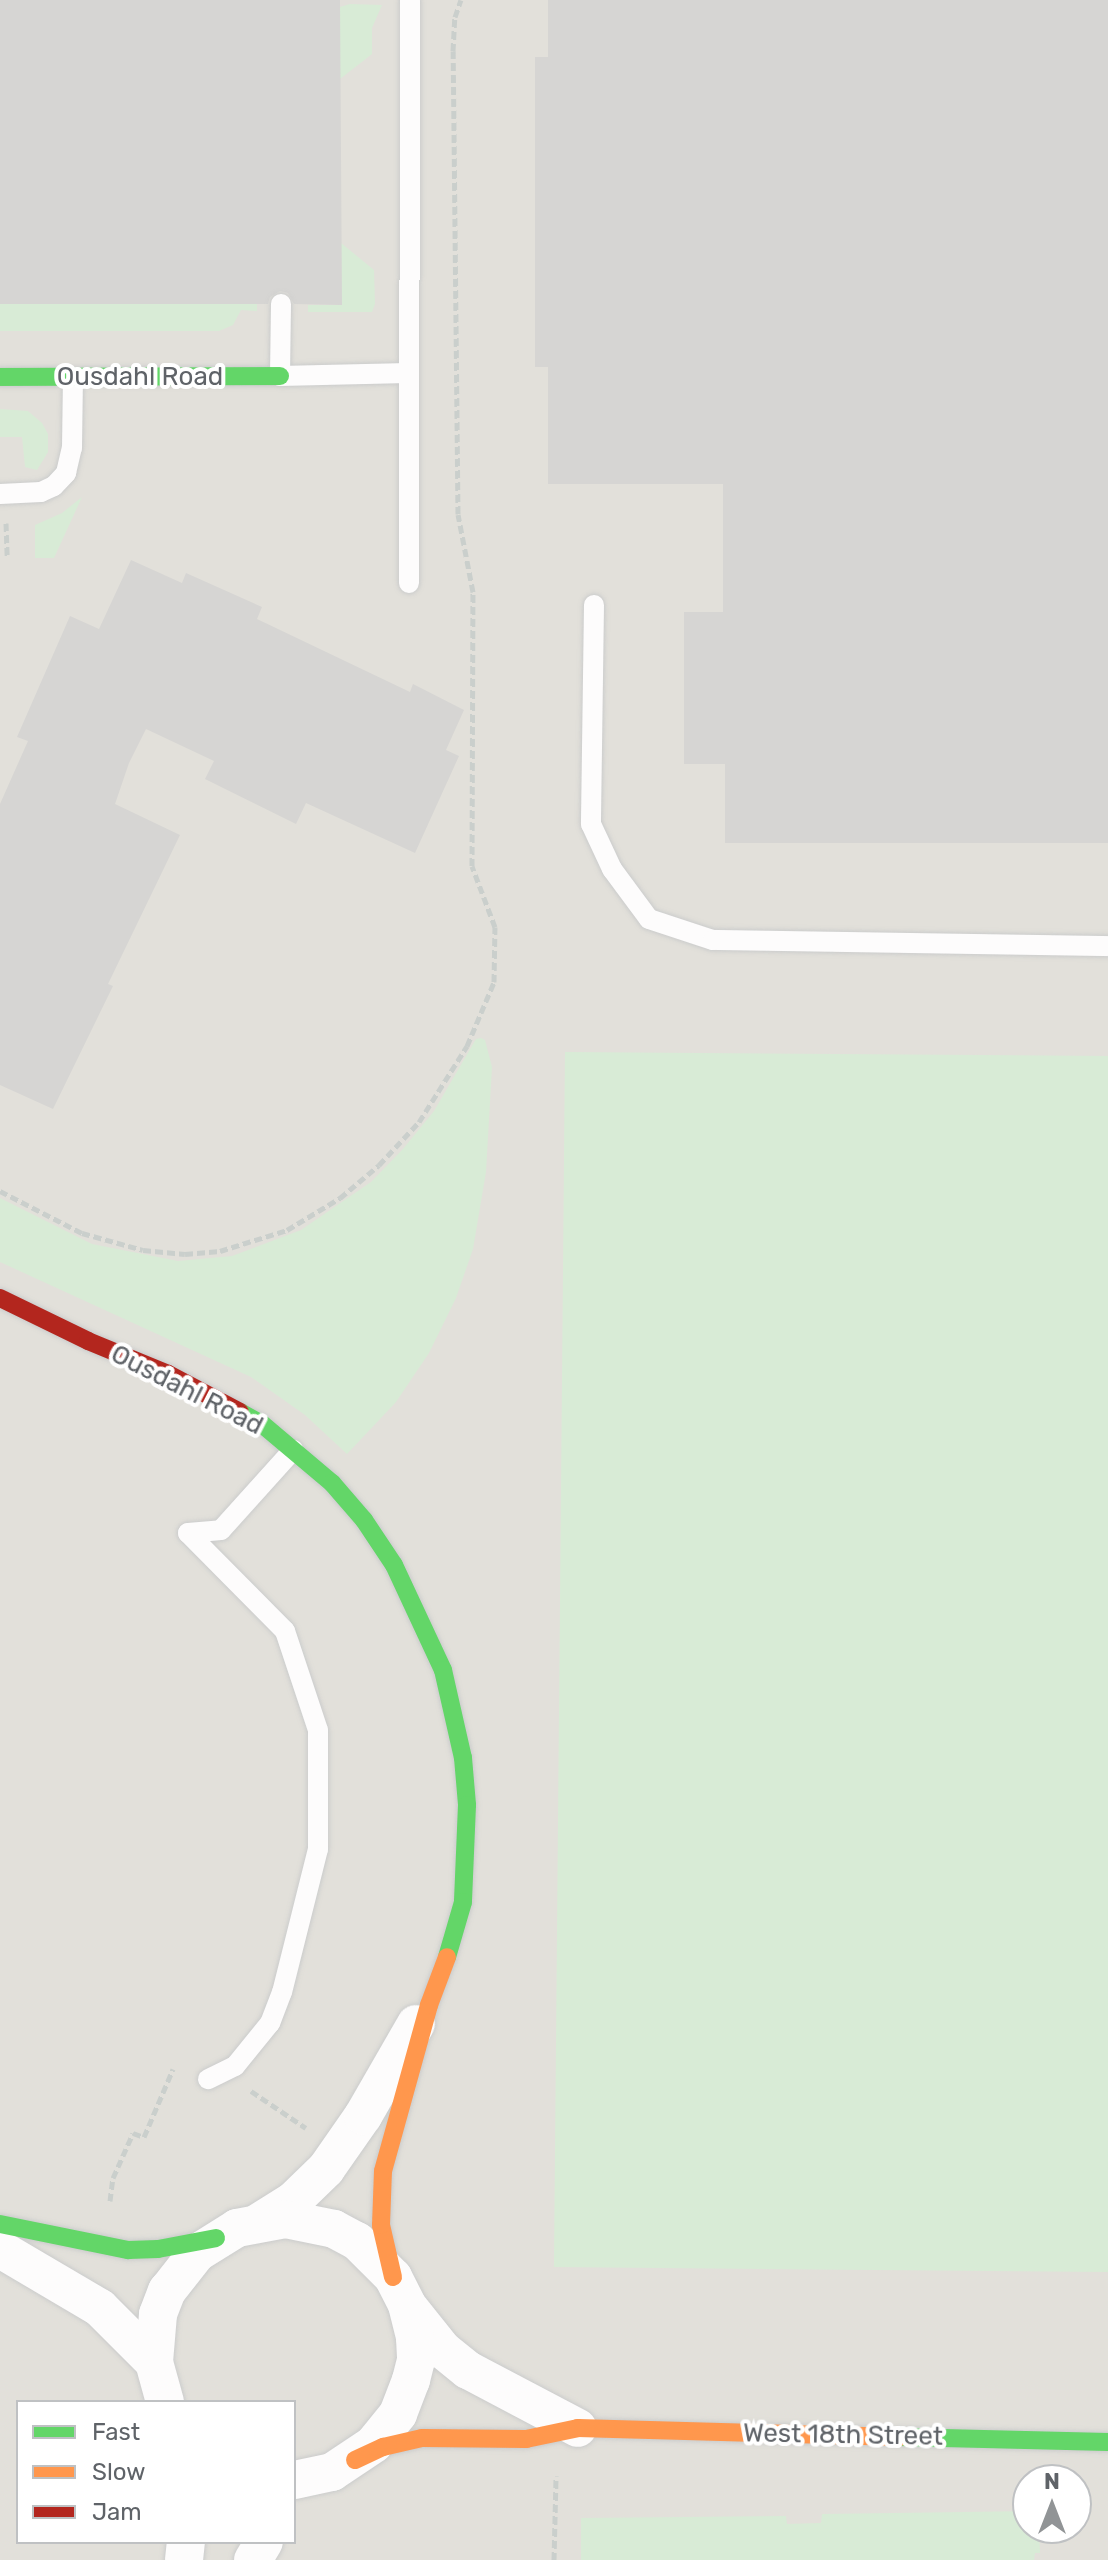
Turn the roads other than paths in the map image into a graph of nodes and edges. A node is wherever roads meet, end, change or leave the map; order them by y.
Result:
1 (410, 0) edge
2 (281, 304) dead end
3 (408, 373) junction
4 (280, 376) junction
5 (0, 377) edge
6 (73, 378) junction
7 (0, 494) edge
8 (409, 583) dead end
9 (594, 605) dead end
10 (1108, 946) edge
11 (0, 1298) edge
12 (293, 1450) junction
13 (429, 2005) junction
14 (208, 2079) dead end
15 (259, 2222) junction
16 (0, 2224) edge
17 (216, 2238) junction
18 (0, 2249) edge
19 (400, 2291) junction
20 (154, 2362) junction
21 (164, 2400) edge
22 (578, 2428) junction
23 (1108, 2442) edge
24 (343, 2466) junction
25 (296, 2479) edge
26 (296, 2500) edge

1 - 3 lane
2 - 4 lane
3 - 4 lane
3 - 8 lane
4 - 6 street, Ousdahl Road
5 - 6 street, Ousdahl Road
6 - 7 lane
9 - 10 lane
11 - 12 street, Ousdahl Road
12 - 13 street, Ousdahl Road
12 - 14 lane
13 - 15 street, Ousdahl Road
13 - 19 street, Ousdahl Road
15 - 17 street
15 - 19 street, West 18th Street
16 - 17 street
17 - 20 street
18 - 20 street
19 - 22 street, West 18th Street
19 - 24 street
20 - 21 street
22 - 23 street, West 18th Street
22 - 24 street, West 18th Street
24 - 25 street
24 - 26 street

